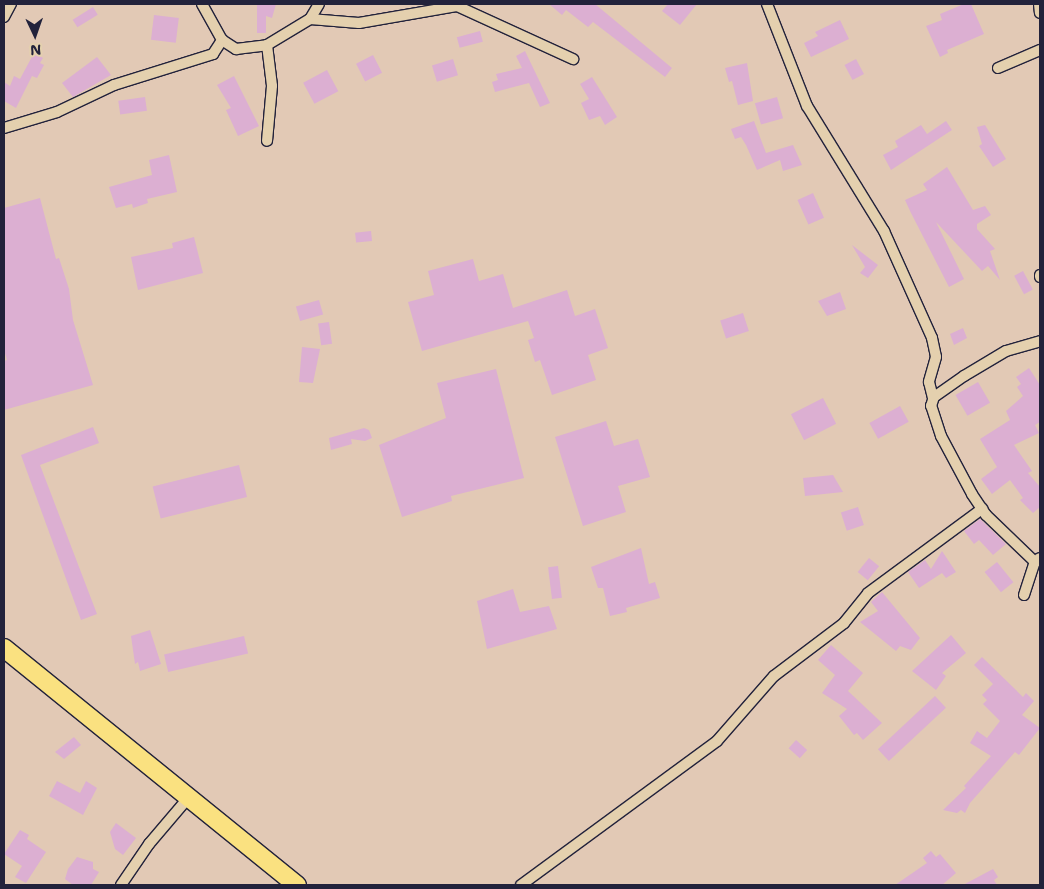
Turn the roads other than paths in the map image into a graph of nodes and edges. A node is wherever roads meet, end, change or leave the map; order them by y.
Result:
1 (11, 4) edge
2 (202, 4) edge
3 (320, 4) edge
4 (767, 4) edge
5 (1039, 4) edge
6 (457, 5) edge
7 (1040, 13) edge
8 (4, 17) edge
9 (310, 18) junction
10 (222, 40) junction
11 (268, 45) junction
12 (1040, 50) edge
13 (573, 59) dead end
14 (998, 68) dead end
15 (4, 128) edge
16 (267, 141) dead end
17 (1040, 341) edge
18 (934, 398) junction
19 (982, 509) junction
20 (1037, 560) edge
21 (1024, 595) dead end
22 (4, 648) edge
23 (189, 798) junction
24 (121, 885) edge
25 (297, 885) edge
26 (521, 885) edge

1 - 8 street
2 - 10 street
3 - 9 street
4 - 18 street
5 - 7 street
6 - 9 street
6 - 13 street
9 - 11 street
10 - 11 street
10 - 15 street
11 - 16 street
12 - 14 street
17 - 18 street
18 - 19 street
19 - 20 street
19 - 26 street
20 - 21 street
22 - 23 highway
23 - 24 street
23 - 25 highway

